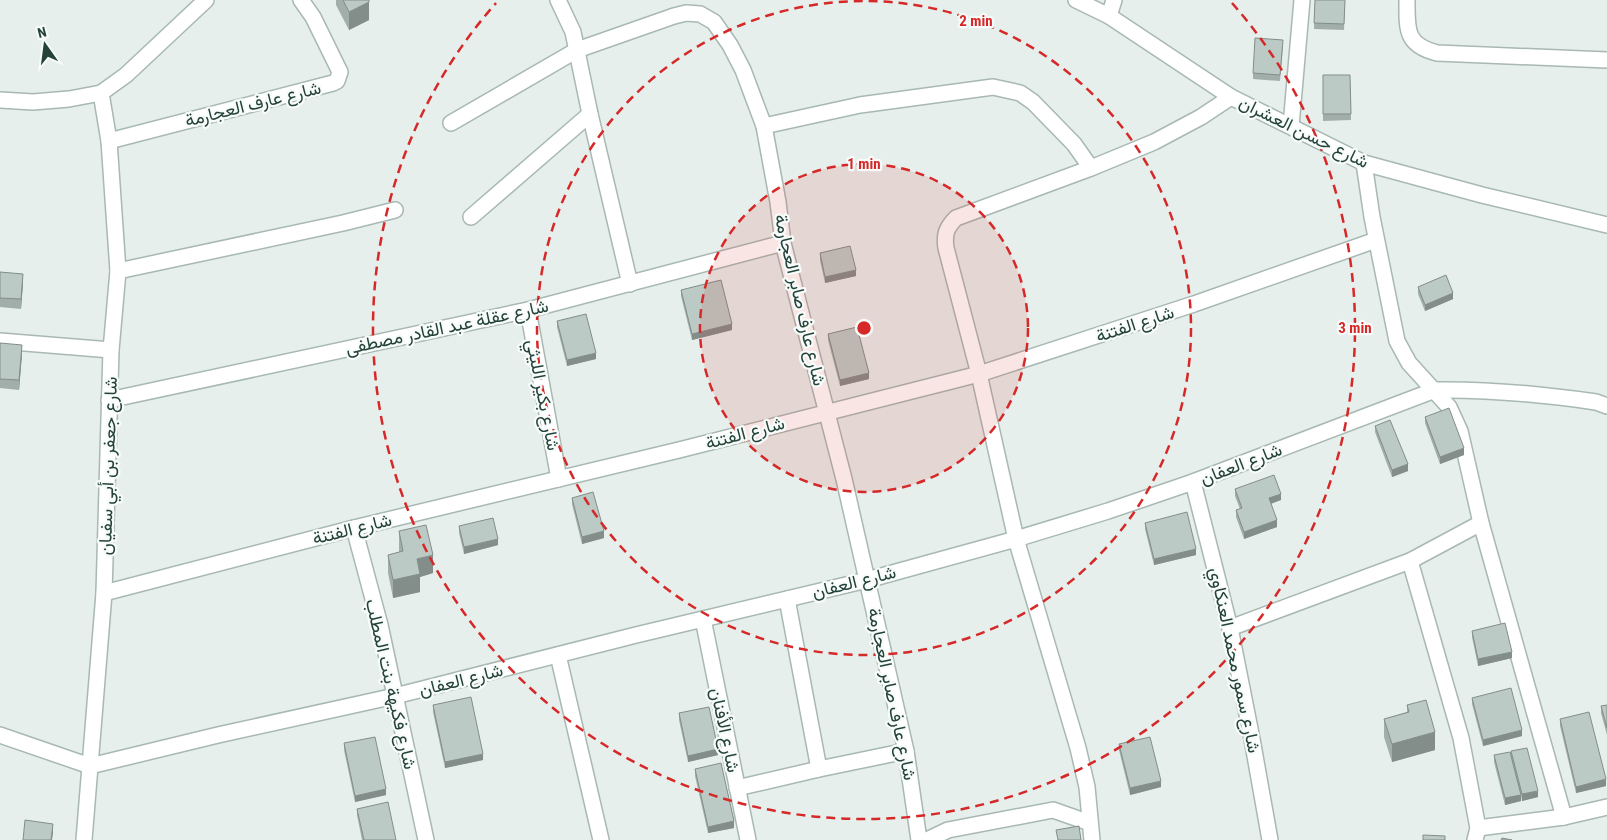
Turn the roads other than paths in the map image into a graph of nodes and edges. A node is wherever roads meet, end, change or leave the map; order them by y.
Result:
1 (206, 0) edge
2 (301, 0) edge
3 (558, 0) edge
4 (1076, 0) edge
5 (1114, 0) edge
6 (1302, 0) edge
7 (1407, 0) edge
8 (1109, 16) junction
9 (577, 50) junction
10 (1607, 60) edge
11 (101, 93) junction
12 (1231, 97) junction
13 (0, 100) edge
14 (590, 114) junction
15 (451, 123) dead end
16 (764, 126) junction
17 (1291, 126) junction
18 (109, 141) junction
19 (1364, 163) junction
20 (1091, 168) junction
21 (395, 210) dead end
22 (471, 217) dead end
23 (1607, 225) edge
24 (1376, 240) junction
25 (783, 243) junction
26 (118, 271) junction
27 (630, 284) junction
28 (528, 310) junction
29 (0, 341) edge
30 (111, 350) junction
31 (979, 374) junction
32 (1435, 390) junction
33 (109, 400) junction
34 (1607, 406) edge
35 (826, 412) junction
36 (559, 479) junction
37 (1193, 482) junction
38 (1481, 523) junction
39 (354, 528) junction
40 (1016, 539) junction
41 (1410, 561) junction
42 (867, 580) junction
43 (104, 592) junction
44 (787, 599) junction
45 (703, 619) junction
46 (1230, 628) junction
47 (558, 655) junction
48 (395, 696) junction
49 (0, 735) edge
50 (906, 751) junction
51 (90, 766) junction
52 (819, 769) junction
53 (738, 788) junction
54 (1607, 807) edge
55 (1564, 817) junction
56 (1090, 824) junction
57 (1477, 834) edge
58 (84, 840) edge
59 (426, 840) edge
60 (601, 840) edge
61 (748, 840) edge
62 (919, 840) edge
63 (927, 840) edge
64 (1092, 840) edge
65 (1270, 840) edge

1 - 11 street
2 - 18 street, شارع عارف العجارمة
3 - 9 street
4 - 8 street, شارع حسن العشران
5 - 8 street
6 - 17 street
7 - 10 street
8 - 12 street, شارع حسن العشران
9 - 14 street
9 - 15 street, شارع عارف صابر العجارمة
9 - 16 street, شارع عارف صابر العجارمة
11 - 13 street
11 - 18 street, شارع جعفر بن أبي سفيان
12 - 17 street, شارع حسن العشران
12 - 20 street
14 - 22 street
14 - 27 street
16 - 20 street
16 - 25 street, شارع عارف صابر العجارمة
17 - 19 street, شارع حسن العشران
18 - 26 street, شارع جعفر بن أبي سفيان
19 - 23 street, شارع حسن العشران
19 - 24 street
20 - 31 street
21 - 26 street
24 - 31 street, شارع الفتنة
24 - 32 street
25 - 27 street, شارع عقلة عبد القادر مصطفى
25 - 35 street, شارع عارف صابر العجارمة
26 - 30 street, شارع جعفر بن أبي سفيان
27 - 28 street, شارع عقلة عبد القادر مصطفى
28 - 33 street, شارع عقلة عبد القادر مصطفى
28 - 36 street, شارع بكير الليثي
29 - 30 street
30 - 33 street, شارع جعفر بن أبي سفيان
31 - 35 street, شارع الفتنة
31 - 40 street
32 - 34 street, شارع العفان
32 - 37 street, شارع العفان
32 - 38 street
33 - 43 street, شارع جعفر بن أبي سفيان
35 - 36 street, شارع الفتنة
35 - 42 street, شارع عارف صابر العجارمة
36 - 39 street, شارع الفتنة
37 - 40 street, شارع العفان
37 - 46 street, شارع سمور محمد العنكاوي
38 - 41 street
38 - 55 street
39 - 43 street, شارع الفتنة
39 - 48 street, شارع فكيهة بنت المطلب
40 - 42 street, شارع العفان
40 - 56 street
41 - 46 street
41 - 57 street
42 - 44 street, شارع العفان
42 - 50 street, شارع عارف صابر العجارمة
43 - 51 street, شارع جعفر بن أبي سفيان
44 - 45 street, شارع العفان
44 - 52 street
45 - 47 street, شارع العفان
45 - 53 street, شارع الأفنان
46 - 65 street, شارع سمور محمد العنكاوي
47 - 48 street, شارع العفان
47 - 60 street
48 - 51 street, شارع العفان
48 - 59 street, شارع فكيهة بنت المطلب
49 - 51 street
50 - 52 street
50 - 62 street, شارع عارف صابر العجارمة
51 - 58 street, شارع جعفر بن أبي سفيان
52 - 53 street
53 - 61 street, شارع الأفنان
54 - 55 street
55 - 57 street
56 - 63 street
56 - 64 street

